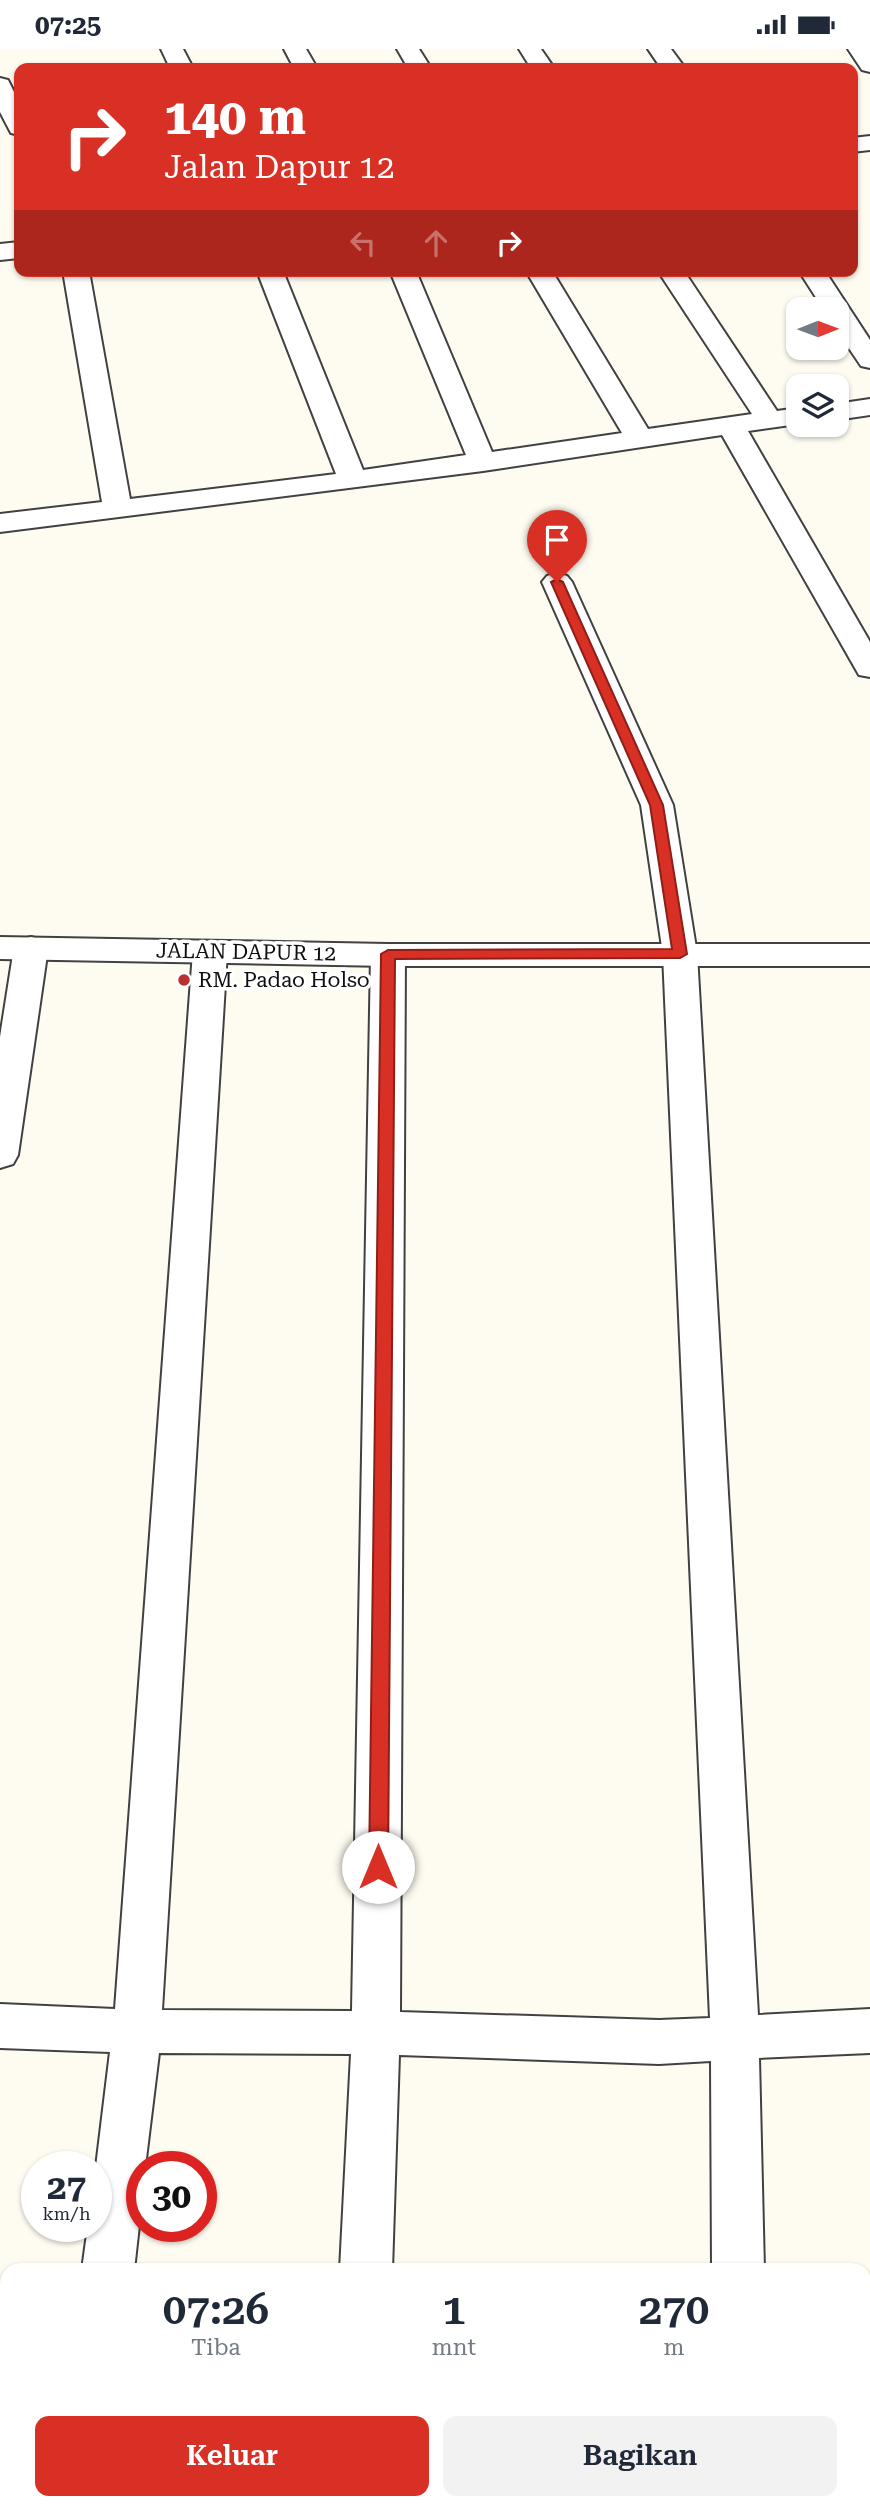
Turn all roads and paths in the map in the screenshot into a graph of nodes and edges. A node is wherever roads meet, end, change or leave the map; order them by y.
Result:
1 (859, 49) edge
2 (870, 65) edge
3 (0, 85) edge
4 (14, 117) edge
5 (77, 277) edge
6 (272, 277) edge
7 (406, 277) edge
8 (543, 277) edge
9 (675, 277) edge
10 (816, 277) edge
11 (870, 360) edge
12 (870, 407) edge
13 (849, 410) edge
14 (786, 418) edge
15 (769, 420) junction
16 (731, 426) junction
17 (640, 439) junction
18 (483, 463) junction
19 (352, 480) junction
20 (117, 507) junction
21 (0, 523) edge
22 (557, 582) dead end
23 (870, 668) edge
24 (15, 948) edge
25 (210, 951) junction
26 (388, 954) junction
27 (680, 954) junction
28 (870, 955) edge
29 (0, 1155) edge
30 (0, 2026) edge
31 (137, 2031) junction
32 (870, 2031) edge
33 (376, 2033) junction
34 (736, 2037) junction
35 (109, 2263) edge
36 (366, 2263) edge
37 (738, 2263) edge

1 - 2 street
3 - 4 street
5 - 20 street
6 - 19 street
7 - 18 street
8 - 17 street
9 - 15 street
10 - 11 street
12 - 13 street
14 - 15 street
15 - 16 street
16 - 17 street
16 - 23 street
17 - 18 street
18 - 19 street
19 - 20 street
20 - 21 street
22 - 27 street
24 - 25 street, JALAN DAPUR 12
24 - 29 street
25 - 26 street, JALAN DAPUR 12
25 - 31 street
26 - 27 street, JALAN DAPUR 12
26 - 33 street
27 - 28 street, JALAN DAPUR 12
27 - 34 street
30 - 31 street
31 - 33 street
31 - 35 street
32 - 34 street
33 - 34 street
33 - 36 street
34 - 37 street

